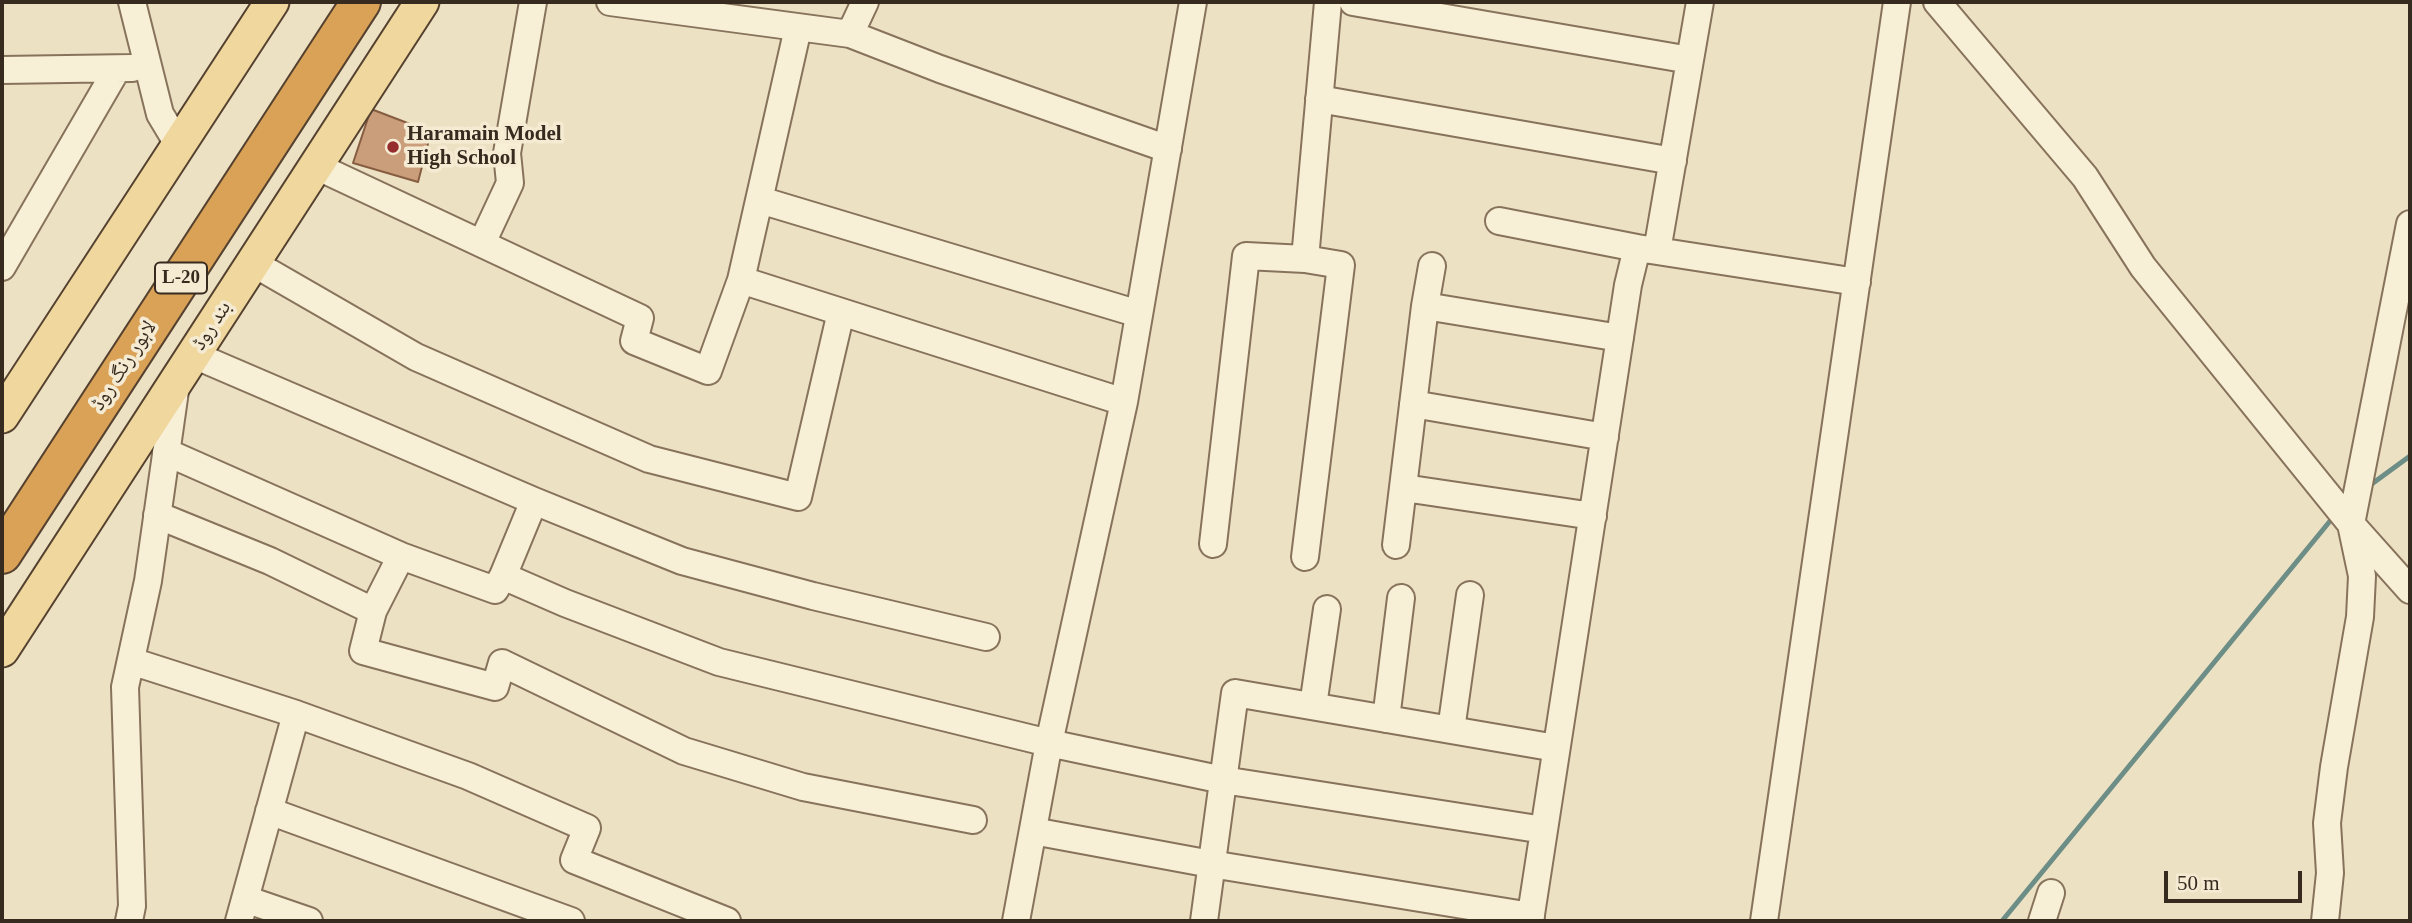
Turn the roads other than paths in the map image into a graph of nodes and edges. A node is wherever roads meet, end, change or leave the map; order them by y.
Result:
1 (132, 2) edge
2 (261, 2) edge
3 (272, 2) edge
4 (336, 2) edge
5 (361, 2) edge
6 (422, 2) edge
7 (533, 2) edge
8 (610, 2) edge
9 (865, 2) edge
10 (1193, 2) edge
11 (1328, 2) edge
12 (1353, 2) edge
13 (1700, 2) edge
14 (1897, 2) edge
15 (1937, 2) edge
16 (798, 28) junction
17 (850, 34) junction
18 (1690, 60) junction
19 (148, 68) junction
20 (117, 69) junction
21 (6, 76) edge
22 (1319, 99) junction
23 (178, 144) junction
24 (1167, 149) junction
25 (1673, 161) junction
26 (316, 166) junction
27 (760, 200) junction
28 (1499, 221) dead end
29 (2410, 224) edge
30 (482, 243) junction
31 (1647, 250) junction
32 (1305, 259) junction
33 (253, 263) junction
34 (1432, 266) dead end
35 (2, 267) edge
36 (741, 280) junction
37 (1857, 282) junction
38 (1425, 306) junction
39 (841, 312) junction
40 (1139, 314) junction
41 (1620, 338) junction
42 (185, 369) junction
43 (6, 399) edge
44 (1124, 402) junction
45 (1413, 404) junction
46 (1605, 437) junction
47 (166, 452) junction
48 (1405, 488) junction
49 (534, 500) junction
50 (2, 507) edge
51 (158, 515) junction
52 (1592, 516) junction
53 (2351, 524) junction
54 (1213, 544) dead end
55 (1396, 545) dead end
56 (2, 554) edge
57 (401, 556) junction
58 (1305, 557) dead end
59 (503, 576) junction
60 (2410, 590) edge
61 (1470, 595) dead end
62 (1401, 598) dead end
63 (1327, 609) dead end
64 (373, 611) junction
65 (6, 636) edge
66 (986, 637) dead end
67 (131, 661) junction
68 (1312, 706) junction
69 (296, 714) junction
70 (1386, 719) junction
71 (1451, 730) junction
72 (1049, 743) junction
73 (1556, 748) junction
74 (1223, 780) junction
75 (270, 810) junction
76 (973, 820) dead end
77 (1544, 830) junction
78 (1033, 831) junction
79 (1211, 864) junction
80 (2051, 893) dead end
81 (242, 910) edge
82 (1530, 918) edge
83 (129, 921) edge
84 (309, 921) edge
85 (571, 921) edge
86 (727, 921) edge
87 (1016, 921) edge
88 (1203, 921) edge
89 (1764, 921) edge
90 (2042, 921) edge
91 (2325, 921) edge

1 - 19 street
2 - 3 street
3 - 23 main road
4 - 50 highway, لاہور رنگ روڈ / L-20
5 - 56 highway, لاہور رنگ روڈ / L-20
6 - 26 main road, بند روڈ
7 - 30 street
8 - 16 street
9 - 17 street
10 - 24 street
11 - 22 street
12 - 18 street
13 - 18 street
14 - 37 street
15 - 53 street
16 - 17 street
16 - 27 street
17 - 24 street
18 - 25 street
19 - 20 street
19 - 23 street
20 - 21 street
20 - 35 street
22 - 25 street
22 - 32 street
23 - 43 main road
24 - 40 street
25 - 31 street
26 - 30 street
26 - 33 main road, بند روڈ
27 - 36 street
27 - 40 street
28 - 31 street
29 - 53 street
30 - 36 street
31 - 37 street
31 - 41 street
32 - 54 street
32 - 58 street
33 - 39 street
33 - 42 main road, بند روڈ
34 - 38 street
36 - 39 street
37 - 89 street
38 - 41 street
38 - 45 street
39 - 44 street
40 - 44 street
41 - 46 street
42 - 47 street
42 - 49 street
42 - 65 main road, بند روڈ
44 - 72 street
45 - 46 street
45 - 48 street
46 - 52 street
47 - 51 street
47 - 57 street
48 - 52 street
48 - 55 street
49 - 59 street
49 - 66 street
51 - 64 street
51 - 67 street
52 - 73 street
53 - 60 street
53 - 91 street
57 - 59 street
57 - 64 street
59 - 72 street
61 - 71 street
62 - 70 street
63 - 68 street
64 - 76 street
67 - 69 street
67 - 83 street
68 - 70 street
68 - 74 street
69 - 75 street
69 - 86 street
70 - 71 street
71 - 73 street
72 - 74 street
72 - 78 street
73 - 77 street
74 - 77 street
74 - 79 street
75 - 81 street
75 - 85 street
77 - 82 street
78 - 79 street
78 - 87 street
79 - 82 street
79 - 88 street
80 - 90 street
81 - 84 street

